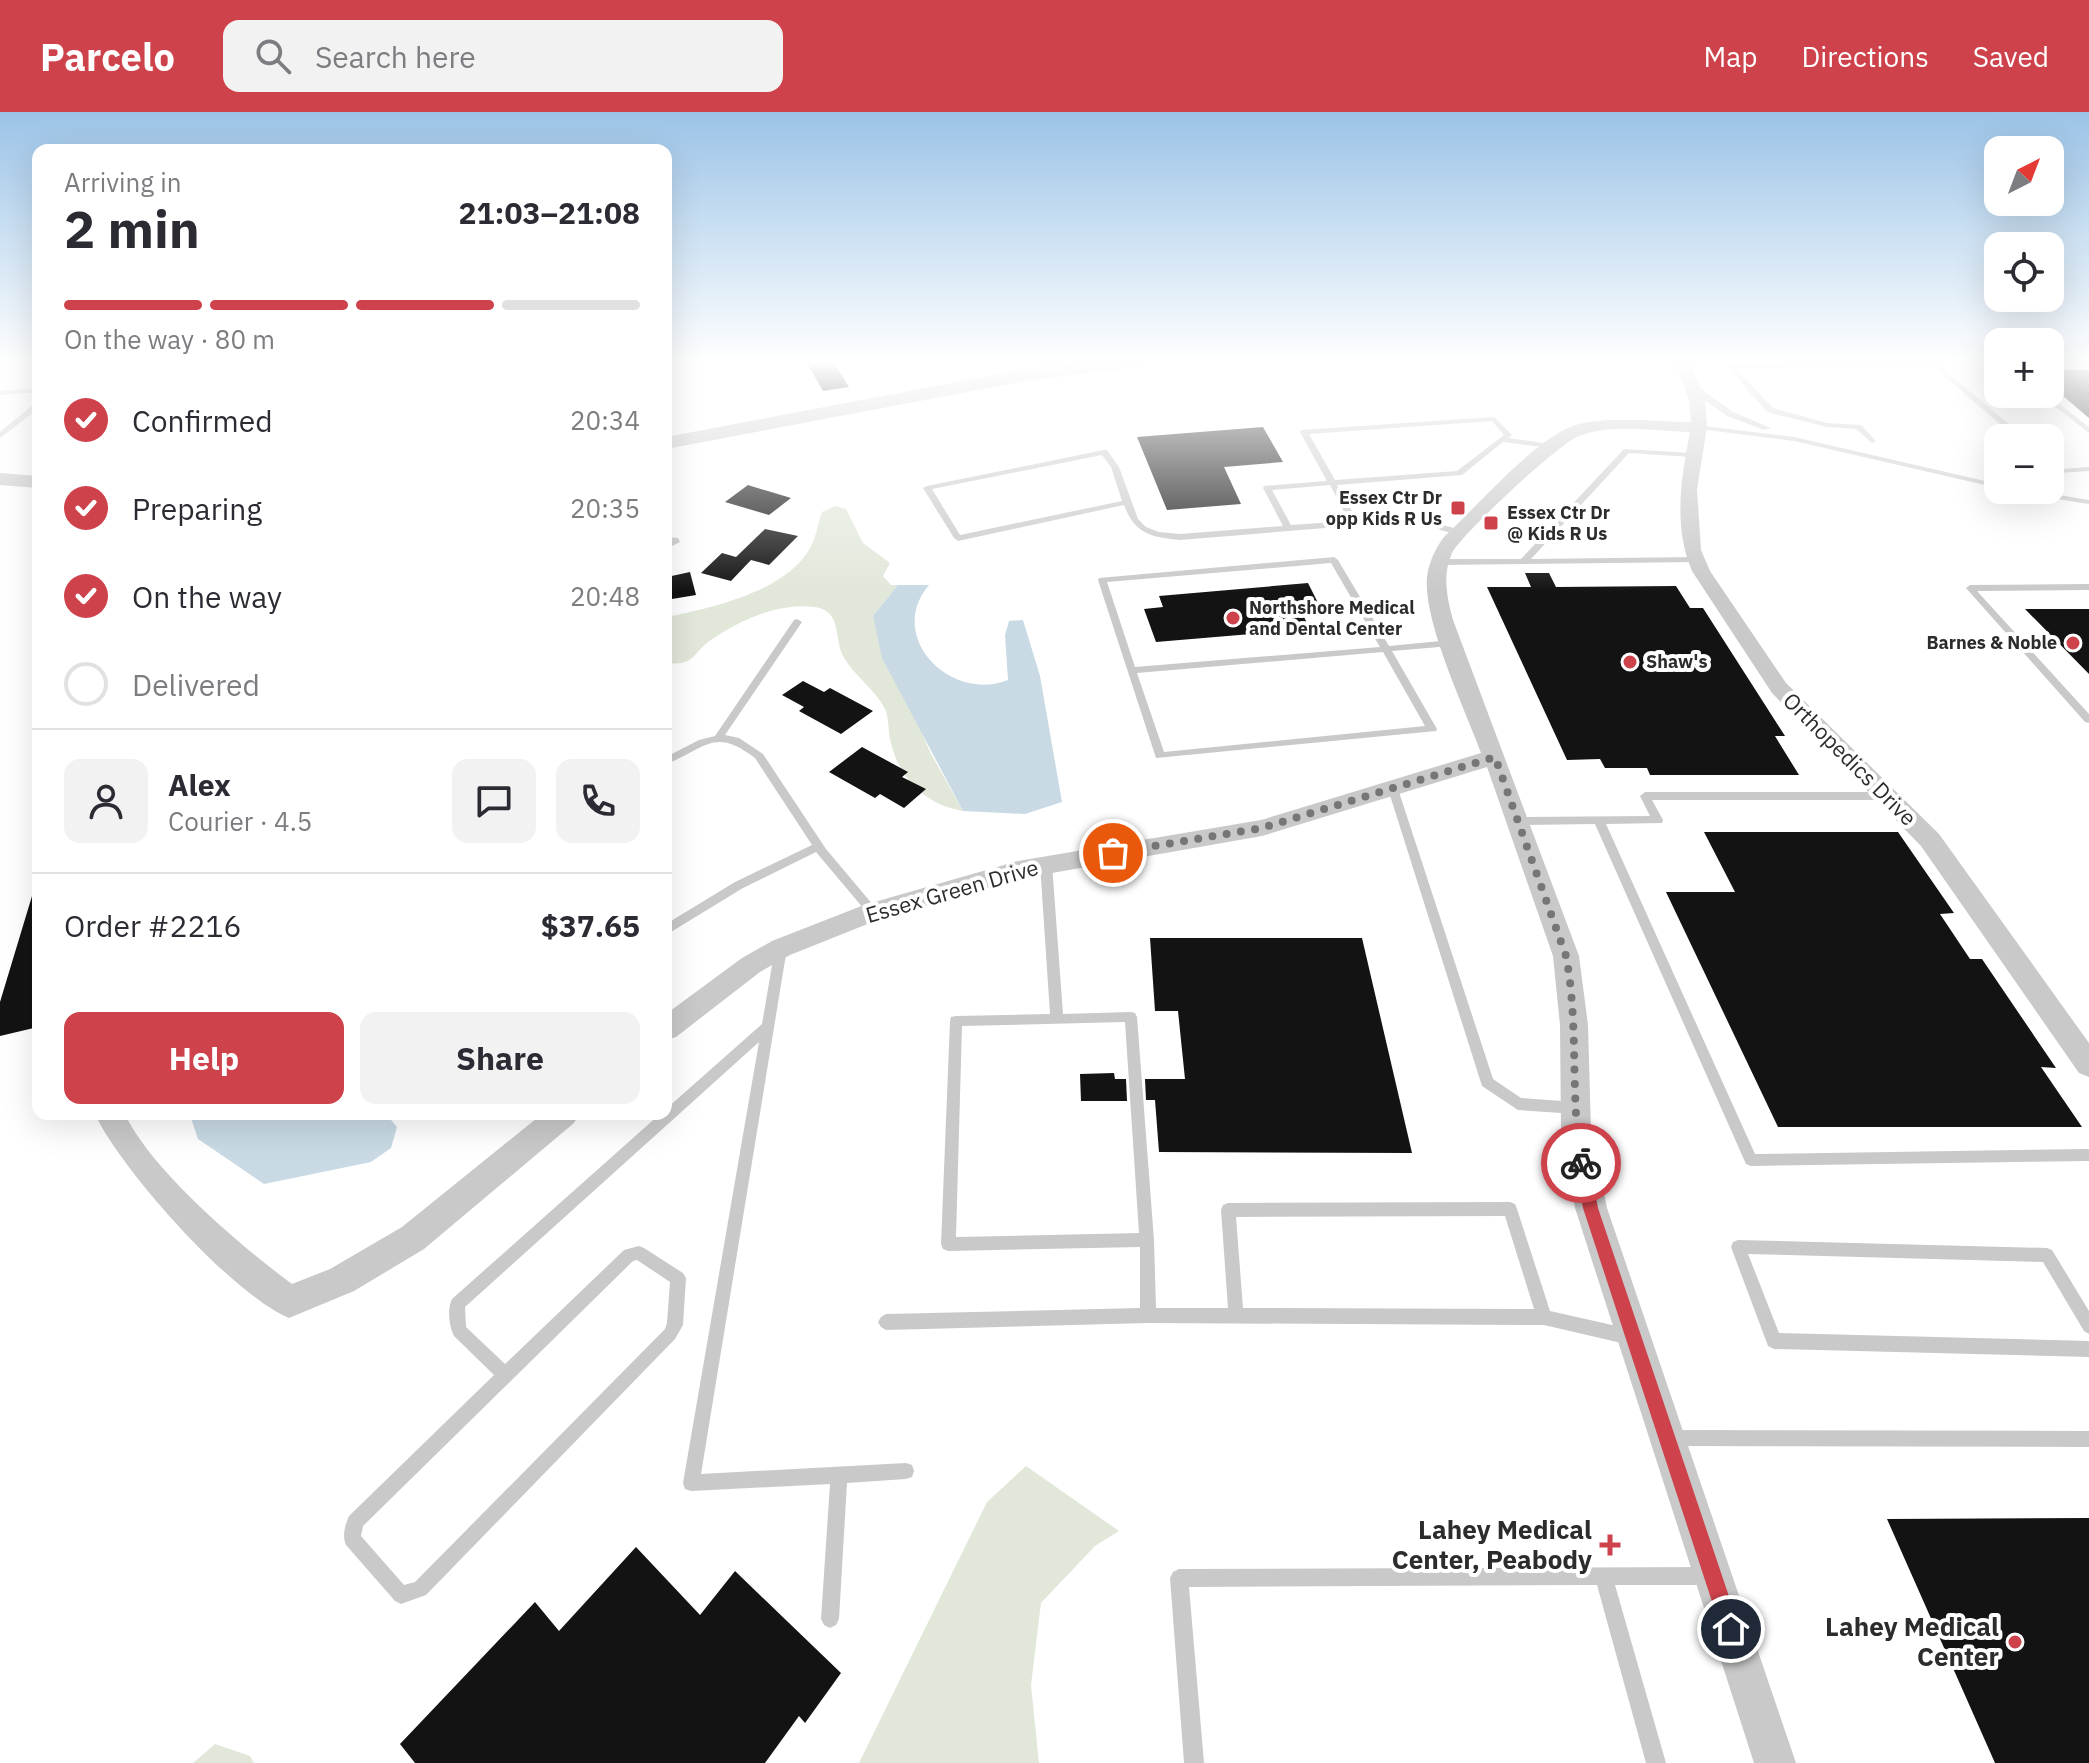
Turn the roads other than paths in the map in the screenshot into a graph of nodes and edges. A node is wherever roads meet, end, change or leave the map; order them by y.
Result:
1 (1307, 438) edge
2 (1504, 438) edge
3 (1564, 438) edge
4 (1696, 438) edge
5 (1776, 438) edge
6 (1804, 438) edge
7 (1869, 438) edge
8 (1502, 440) junction
9 (1551, 446) junction
10 (1832, 446) junction
11 (1692, 455) junction
12 (1873, 456) junction
13 (2089, 469) edge
14 (2064, 471) edge
15 (0, 479) edge
16 (32, 482) edge
17 (1332, 483) junction
18 (1984, 483) edge
19 (2064, 498) edge
20 (1128, 502) junction
21 (2089, 502) edge
22 (1354, 522) junction
23 (1288, 528) junction
24 (1458, 532) junction
25 (1695, 560) junction
26 (1438, 562) junction
27 (1523, 562) junction
28 (2089, 587) edge
29 (797, 622) dead end
30 (1451, 643) junction
31 (1386, 649) junction
32 (1132, 670) junction
33 (2089, 720) edge
34 (719, 737) junction
35 (1495, 757) junction
36 (672, 758) edge
37 (1393, 789) junction
38 (1889, 796) junction
39 (1599, 820) junction
40 (1519, 821) junction
41 (818, 847) junction
42 (1046, 864) junction
43 (873, 912) junction
44 (672, 926) edge
45 (781, 948) junction
46 (1057, 1019) junction
47 (672, 1024) edge
48 (768, 1026) junction
49 (2089, 1065) edge
50 (1576, 1108) junction
51 (672, 1112) edge
52 (113, 1120) edge
53 (557, 1120) edge
54 (663, 1120) edge
55 (2089, 1155) edge
56 (1147, 1240) junction
57 (1148, 1315) junction
58 (1236, 1315) junction
59 (1544, 1317) junction
60 (886, 1322) dead end
61 (2089, 1326) edge
62 (1634, 1338) junction
63 (2089, 1349) edge
64 (505, 1375) junction
65 (1667, 1438) junction
66 (2089, 1439) edge
67 (906, 1471) dead end
68 (839, 1475) junction
69 (1713, 1576) junction
70 (1604, 1577) junction
71 (830, 1619) dead end
72 (1194, 1763) edge
73 (1656, 1763) edge
74 (1775, 1763) edge

1 - 17 lane
2 - 8 lane
3 - 9 street
4 - 11 street, Orthopedics Drive
5 - 10 lane
6 - 10 lane
7 - 12 lane
8 - 9 lane
8 - 17 lane
9 - 24 street
10 - 12 lane
11 - 25 street, Orthopedics Drive
11 - 27 lane
12 - 18 lane
13 - 14 lane
15 - 16 street
17 - 22 lane
17 - 23 lane
19 - 21 lane
20 - 20 lane
20 - 23 lane
22 - 23 lane
22 - 24 lane
24 - 26 street
25 - 27 lane
25 - 38 street, Orthopedics Drive
26 - 27 lane
26 - 30 street
28 - 33 lane
29 - 34 lane
30 - 31 lane
30 - 35 street
31 - 32 lane
31 - 32 lane
31 - 32 lane
34 - 36 lane
34 - 41 lane
35 - 37 street, Essex Green Drive
35 - 40 street
37 - 42 street, Essex Green Drive
37 - 50 lane
38 - 39 lane
38 - 49 street, Orthopedics Drive
39 - 40 lane
39 - 55 lane
40 - 50 street
41 - 43 lane
41 - 44 lane
42 - 43 street, Essex Green Drive
42 - 46 lane
43 - 45 street, Essex Green Drive
45 - 47 street, Essex Green Drive
45 - 48 lane
46 - 56 lane
46 - 56 lane
48 - 51 lane
48 - 68 lane
50 - 62 street
52 - 53 street
54 - 64 lane
56 - 57 lane
57 - 58 lane
57 - 60 lane
58 - 59 lane
58 - 59 lane
59 - 62 lane
61 - 63 lane
62 - 65 street
64 - 64 lane
65 - 66 lane
65 - 69 street
67 - 68 lane
68 - 71 lane
69 - 70 lane
69 - 74 street
70 - 72 lane
70 - 73 lane

